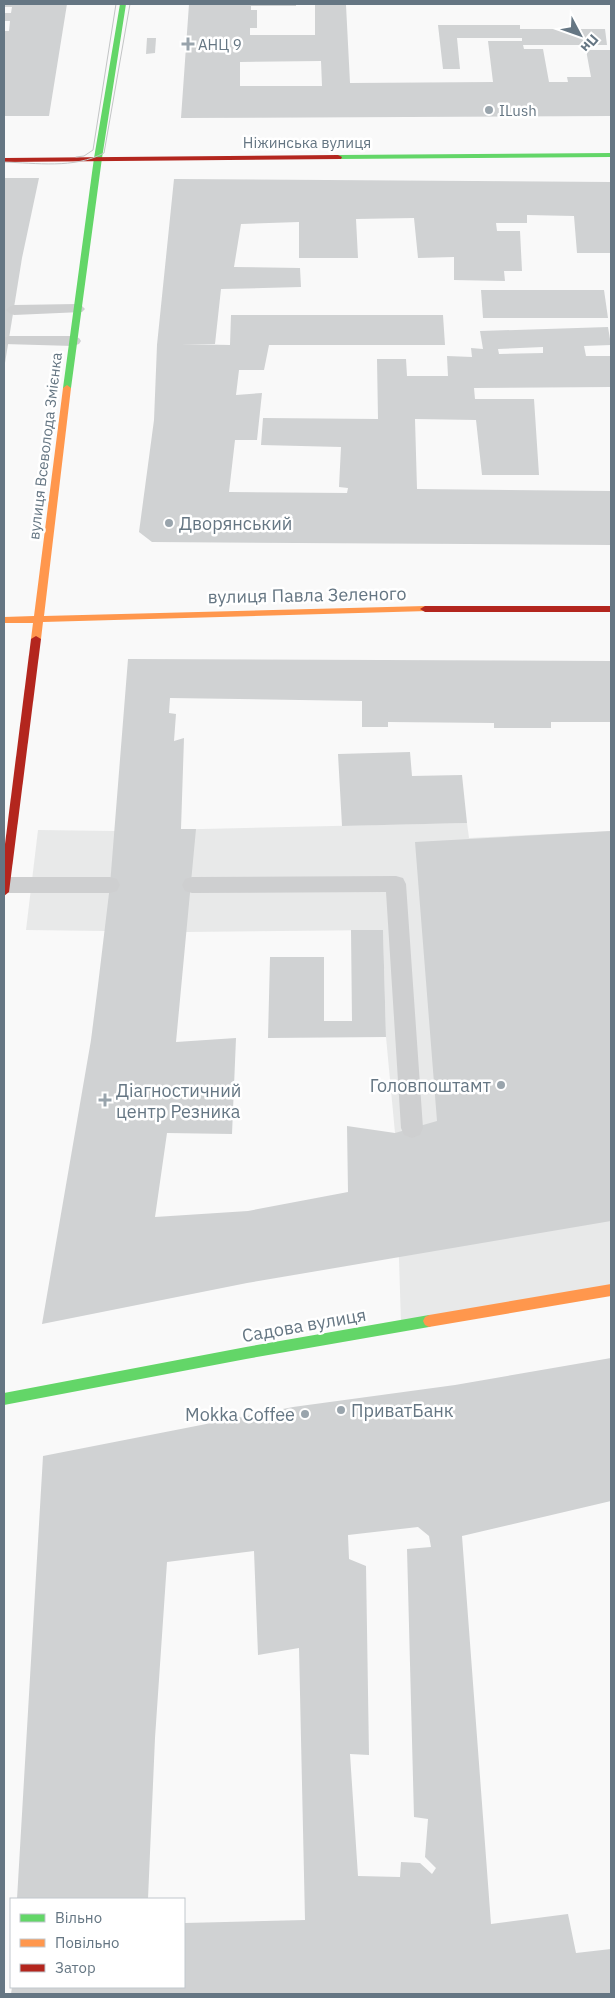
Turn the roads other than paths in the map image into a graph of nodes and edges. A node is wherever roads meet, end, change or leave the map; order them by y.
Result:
1 (123, 4) edge
2 (611, 155) edge
3 (4, 160) edge
4 (98, 160) junction
5 (77, 309) junction
6 (14, 310) dead end
7 (9, 341) dead end
8 (73, 341) junction
9 (611, 609) edge
10 (4, 620) edge
11 (38, 620) junction
12 (192, 884) dead end
13 (110, 885) dead end
14 (4, 889) edge
15 (412, 1128) dead end
16 (611, 1290) edge
17 (4, 1399) edge

1 - 4 street, вулиця Всеволода Змієнка
2 - 4 street, Ніжинська вулиця
3 - 4 street, Ніжинська вулиця
4 - 5 street, вулиця Всеволода Змієнка
5 - 6 lane
5 - 8 street, вулиця Всеволода Змієнка
7 - 8 lane
8 - 11 street, вулиця Всеволода Змієнка
9 - 11 street, вулиця Павла Зеленого
10 - 11 street, вулиця Павла Зеленого
11 - 14 street, вулиця Всеволода Змієнка
12 - 15 lane
13 - 14 lane
16 - 17 street, Садова вулиця

